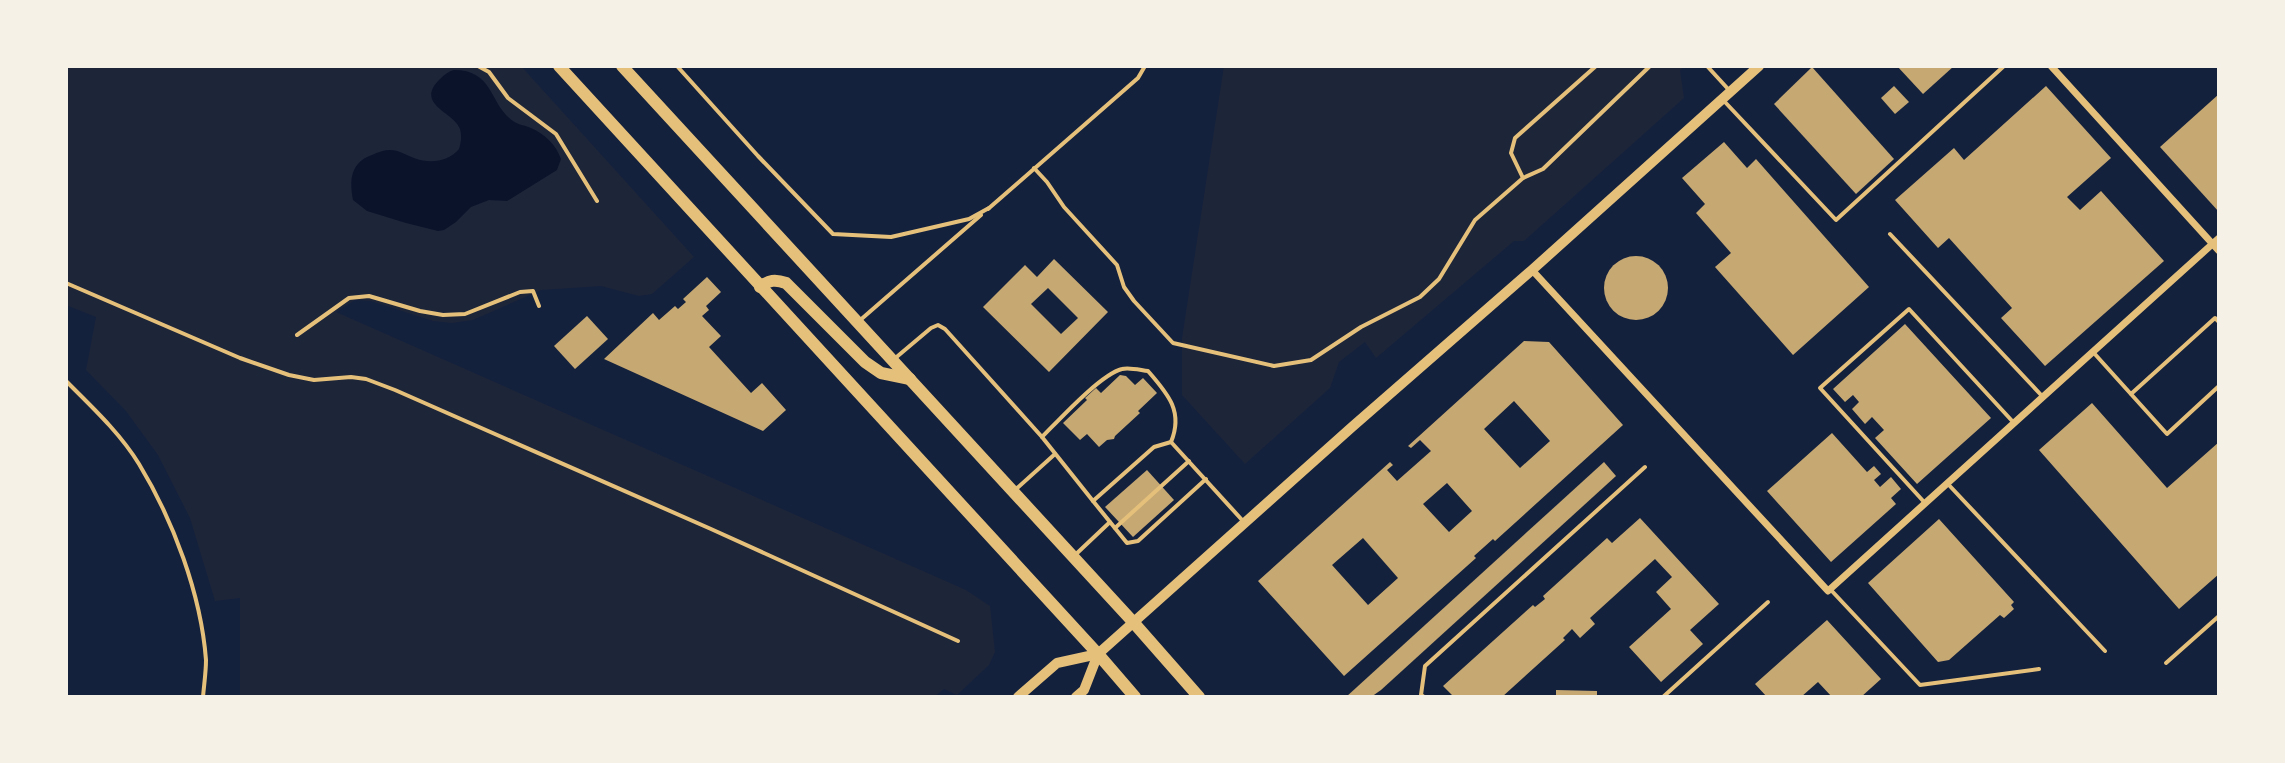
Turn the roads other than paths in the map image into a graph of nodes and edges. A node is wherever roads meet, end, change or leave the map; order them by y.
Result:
1 (478, 66) edge
2 (559, 66) edge
3 (622, 66) edge
4 (677, 66) edge
5 (1145, 66) edge
6 (1596, 66) edge
7 (1650, 66) edge
8 (1707, 66) edge
9 (1759, 66) edge
10 (2004, 66) edge
11 (2051, 66) edge
12 (1726, 95) junction
13 (1034, 168) junction
14 (1523, 178) junction
15 (597, 201) dead end
16 (989, 208) junction
17 (1890, 234) dead end
18 (2216, 241) edge
19 (2219, 251) edge
20 (1532, 270) junction
21 (66, 283) edge
22 (760, 287) junction
23 (539, 306) dead end
24 (857, 322) junction
25 (2219, 322) edge
26 (297, 335) dead end
27 (2093, 352) junction
28 (893, 361) junction
29 (910, 379) junction
30 (66, 381) edge
31 (2219, 386) edge
32 (2131, 394) junction
33 (2043, 397) junction
34 (2014, 423) junction
35 (1042, 437) junction
36 (1171, 442) junction
37 (1055, 454) junction
38 (1189, 461) junction
39 (1645, 467) dead end
40 (1206, 479) junction
41 (1947, 483) junction
42 (1013, 491) junction
43 (1093, 501) junction
44 (1925, 503) junction
45 (1110, 522) junction
46 (1245, 523) junction
47 (1115, 528) junction
48 (1073, 556) junction
49 (1829, 590) junction
50 (1768, 602) dead end
51 (2219, 616) edge
52 (1134, 623) junction
53 (958, 641) dead end
54 (2105, 651) dead end
55 (1098, 654) junction
56 (2166, 663) dead end
57 (2039, 669) dead end
58 (203, 697) edge
59 (1018, 697) edge
60 (1076, 697) edge
61 (1135, 697) edge
62 (1199, 697) edge
63 (1424, 697) edge
64 (1663, 697) edge

1 - 15 lane
2 - 22 highway
3 - 24 highway
4 - 16 lane
5 - 13 lane
6 - 14 lane
7 - 14 lane
8 - 12 lane
9 - 12 main road
10 - 12 lane
11 - 18 street
12 - 20 main road
13 - 14 lane
13 - 16 lane
16 - 24 lane
17 - 33 lane
18 - 19 street
18 - 27 street
20 - 46 main road
20 - 49 street
21 - 53 lane
22 - 29 highway
22 - 55 highway
23 - 26 lane
24 - 28 highway
25 - 32 lane
27 - 32 lane
27 - 33 street
28 - 29 highway
28 - 35 lane
29 - 42 highway
30 - 58 lane
31 - 32 lane
33 - 34 street
34 - 41 street
34 - 44 lane
35 - 36 lane
35 - 37 lane
36 - 38 lane
36 - 43 lane
37 - 42 lane
37 - 43 lane
38 - 40 lane
38 - 47 lane
39 - 63 lane
40 - 46 lane
40 - 47 lane
41 - 44 street
41 - 54 lane
42 - 48 highway
43 - 45 lane
44 - 49 street
45 - 47 lane
45 - 48 lane
46 - 52 main road
48 - 52 highway
49 - 57 lane
50 - 64 lane
51 - 56 lane
52 - 55 main road
52 - 62 highway
55 - 59 main road
55 - 60 main road
55 - 61 highway

